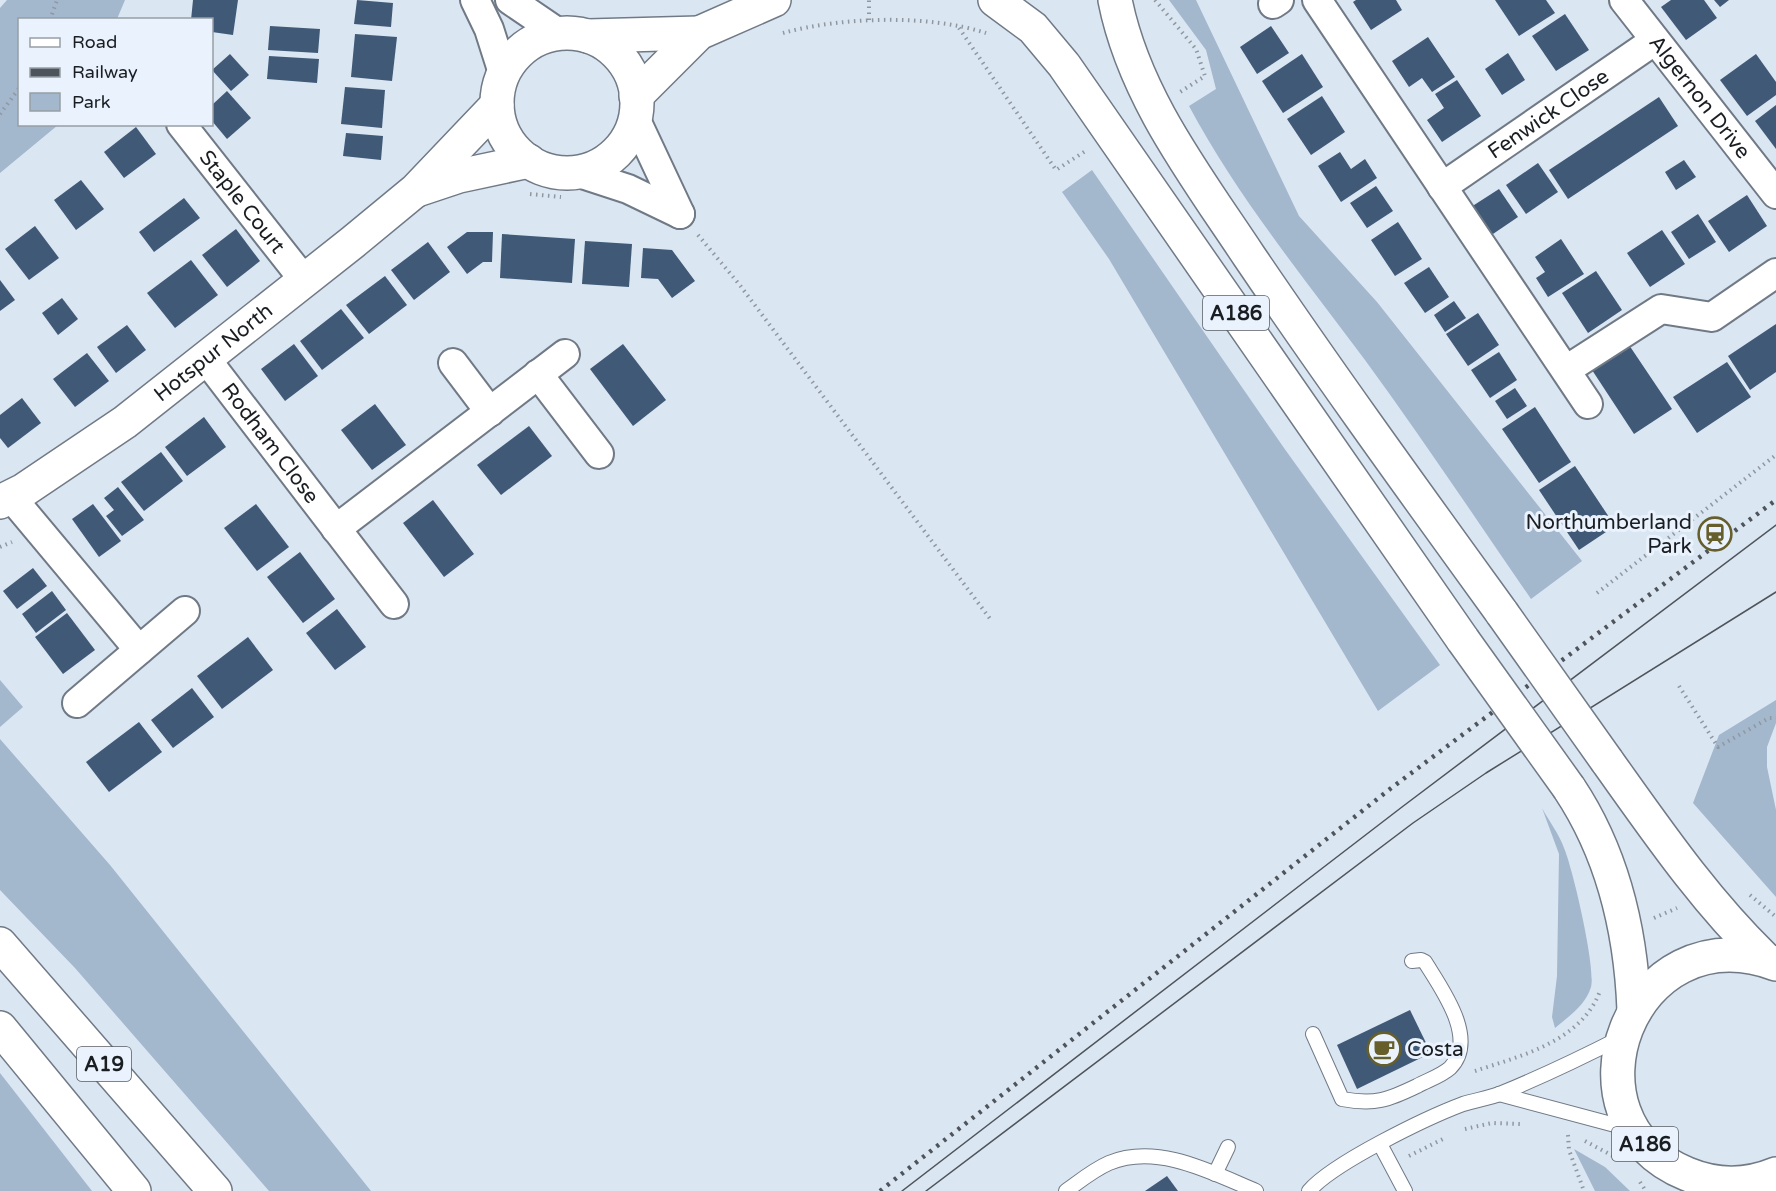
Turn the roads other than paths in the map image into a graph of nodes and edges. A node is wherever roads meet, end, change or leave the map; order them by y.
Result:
1 (475, 0) edge
2 (510, 0) edge
3 (774, 0) edge
4 (996, 0) edge
5 (1115, 0) edge
6 (1317, 0) edge
7 (1624, 0) edge
8 (699, 33) junction
9 (574, 35) junction
10 (1654, 41) junction
11 (503, 73) junction
12 (497, 105) junction
13 (636, 107) junction
14 (183, 126) edge
15 (529, 161) junction
16 (570, 185) junction
17 (1442, 187) junction
18 (416, 190) junction
19 (1776, 194) edge
20 (1776, 273) edge
21 (304, 280) junction
22 (565, 354) dead end
23 (206, 359) junction
24 (453, 363) dead end
25 (1566, 370) junction
26 (538, 374) junction
27 (1588, 404) dead end
28 (490, 412) junction
29 (599, 454) dead end
30 (5, 500) edge
31 (336, 529) junction
32 (394, 604) dead end
33 (185, 611) dead end
34 (139, 650) junction
35 (76, 703) dead end
36 (0, 944) edge
37 (1412, 961) dead end
38 (1771, 962) edge
39 (1628, 1023) junction
40 (0, 1028) edge
41 (1313, 1034) dead end
42 (21, 1052) junction
43 (1499, 1094) junction
44 (1635, 1131) junction
45 (1380, 1144) junction
46 (1228, 1147) dead end
47 (1215, 1174) junction
48 (1776, 1174) edge
49 (1671, 1177) edge
50 (212, 1189) edge
51 (115, 1191) edge
52 (134, 1191) edge
53 (1066, 1191) edge
54 (1256, 1191) edge
55 (1309, 1191) edge
56 (1405, 1191) edge

1 - 11 street
2 - 9 street
3 - 8 main road
4 - 39 main road, A186, bridge
5 - 38 main road, A186, bridge
6 - 17 street
7 - 10 street, Algernon Drive
8 - 9 main road
8 - 13 main road
9 - 11 main road
9 - 13 main road
10 - 17 street, Fenwick Close
10 - 19 street, Algernon Drive
11 - 12 main road
12 - 15 main road
12 - 18 main road
13 - 16 main road
13 - 16 street
14 - 21 street, Staple Court
15 - 16 main road
15 - 18 main road
17 - 25 street
18 - 21 main road, Hotspur North
20 - 25 street
21 - 23 main road, Hotspur North
22 - 26 street
23 - 30 main road, Hotspur North
23 - 31 street, Rodham Close
24 - 28 street
25 - 27 street
26 - 28 street
26 - 29 street
28 - 31 street
30 - 34 street
31 - 32 street, Rodham Close
33 - 34 street
34 - 35 street
36 - 50 main road, A19
37 - 41 lane
38 - 39 main road, A186
39 - 43 lane
39 - 44 main road, A186
40 - 42 main road, A19
42 - 51 main road
42 - 52 main road, A19
43 - 44 lane
43 - 45 lane
44 - 49 main road, A186
45 - 55 lane
45 - 56 lane
46 - 47 lane
47 - 53 lane
47 - 54 lane
48 - 49 main road, A186

